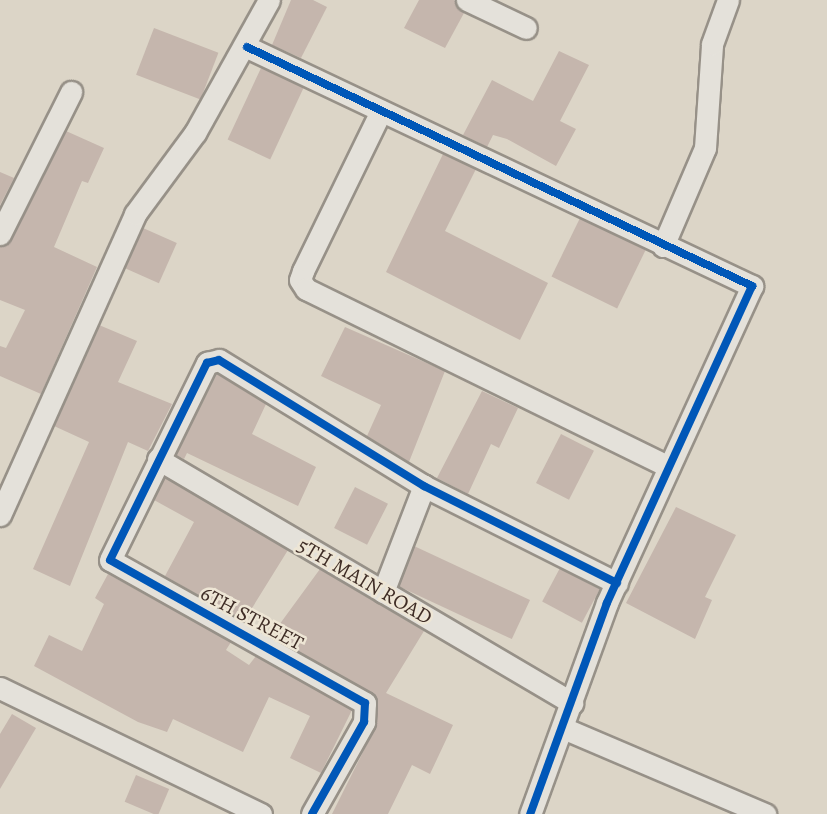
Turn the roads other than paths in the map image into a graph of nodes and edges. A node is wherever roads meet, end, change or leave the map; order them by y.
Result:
1 (269, 0) edge
2 (467, 0) edge
3 (728, 0) edge
4 (526, 28) dead end
5 (248, 47) junction
6 (71, 92) dead end
7 (381, 111) junction
8 (0, 234) edge
9 (663, 246) junction
10 (158, 459) junction
11 (669, 467) junction
12 (424, 486) junction
13 (0, 515) edge
14 (617, 583) junction
15 (383, 592) junction
16 (0, 688) edge
17 (572, 704) junction
18 (563, 728) junction
19 (261, 814) edge
20 (312, 814) edge
21 (530, 814) edge
22 (765, 814) edge

1 - 5 street
2 - 4 street
3 - 9 street
5 - 7 street
5 - 13 street
6 - 8 street
7 - 9 street
7 - 11 street
9 - 11 street
10 - 12 street
10 - 15 street, 5TH MAIN ROAD
10 - 20 street, 6TH STREET
11 - 14 street
12 - 14 street
12 - 15 street
14 - 17 street
15 - 17 street, 5TH MAIN ROAD
16 - 19 street
17 - 18 street
18 - 21 street
18 - 22 street

